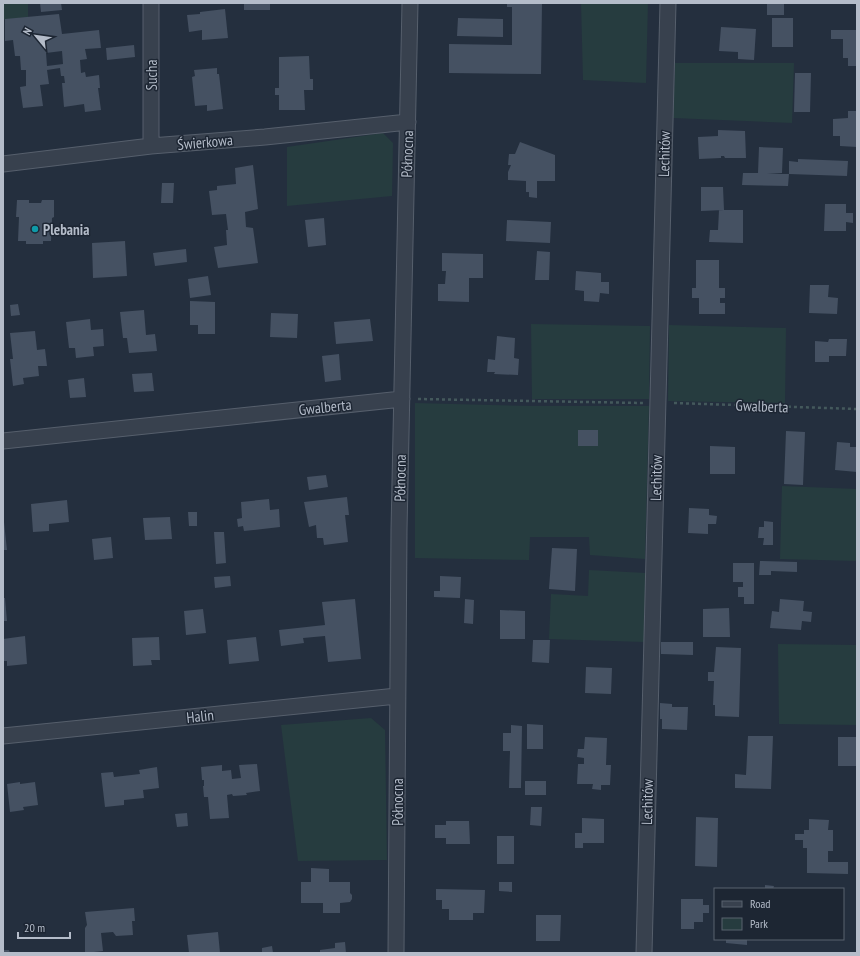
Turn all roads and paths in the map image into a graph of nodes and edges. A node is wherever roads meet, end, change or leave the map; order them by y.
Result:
1 (151, 3) edge
2 (410, 3) edge
3 (668, 3) edge
4 (408, 122) junction
5 (151, 146) junction
6 (3, 164) edge
7 (402, 399) junction
8 (649, 403) dead end
9 (667, 403) dead end
10 (857, 409) edge
11 (3, 441) edge
12 (397, 696) junction
13 (3, 736) edge
14 (396, 953) edge
15 (644, 953) edge

1 - 5 street, Sucha
2 - 4 street, Północna
3 - 15 street, Lechitów
4 - 5 street, Świerkowa
4 - 7 street, Północna
5 - 6 street, Świerkowa
7 - 8 path
7 - 11 street, Gwalberta
7 - 12 street, Północna
9 - 10 path, Gwalberta
12 - 13 street, Halin
12 - 14 street, Północna

